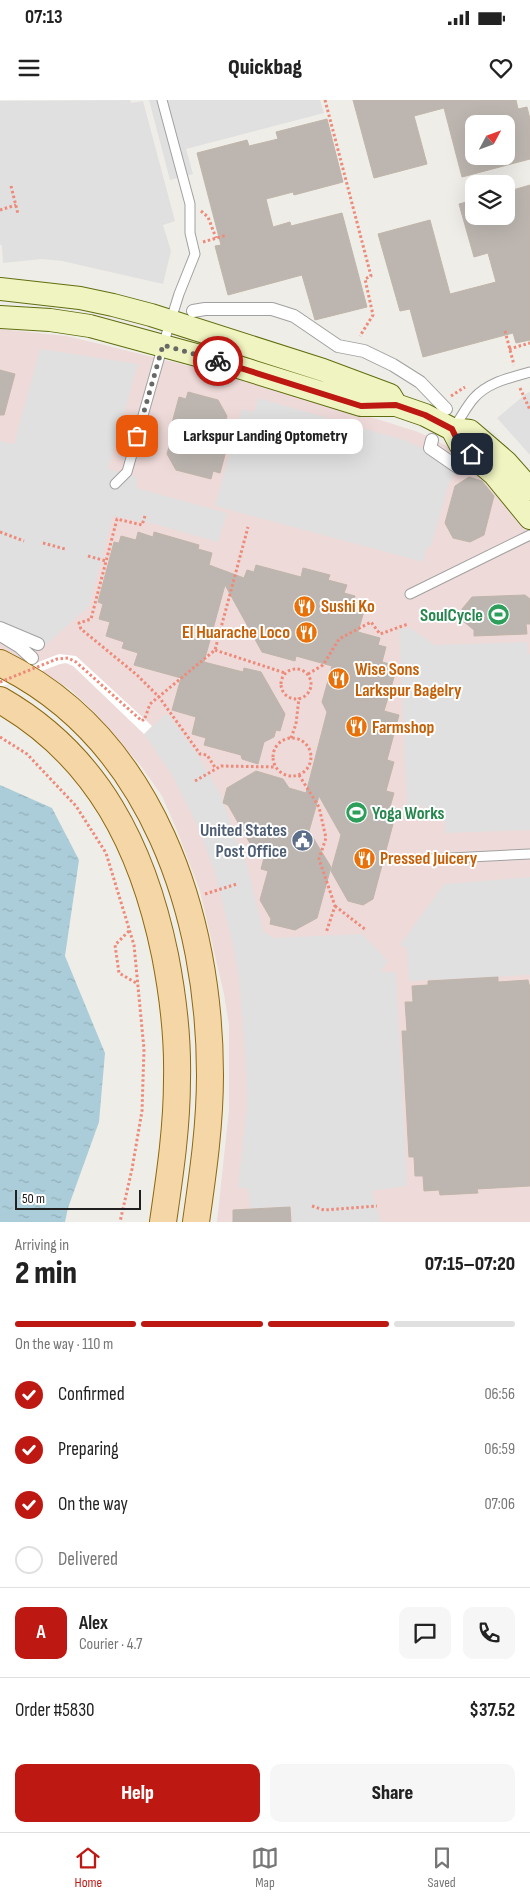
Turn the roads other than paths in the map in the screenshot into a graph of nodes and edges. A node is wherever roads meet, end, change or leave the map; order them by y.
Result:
1 (162, 100) edge
2 (0, 289) edge
3 (193, 311) dead end
4 (0, 317) edge
5 (170, 321) junction
6 (163, 345) junction
7 (530, 372) edge
8 (396, 405) junction
9 (449, 419) junction
10 (432, 440) dead end
11 (459, 468) dead end
12 (115, 484) dead end
13 (530, 489) edge
14 (530, 518) edge
15 (530, 535) edge
16 (410, 594) dead end
17 (0, 628) edge
18 (0, 635) edge
19 (38, 644) dead end
20 (32, 658) dead end
21 (0, 663) edge
22 (0, 700) edge
23 (530, 854) edge
24 (431, 860) dead end
25 (163, 1222) edge
26 (196, 1222) edge

1 - 5 lane
2 - 5 main road
3 - 9 street
4 - 6 main road
5 - 6 lane
5 - 8 main road
6 - 8 main road
6 - 12 lane
7 - 9 lane
8 - 9 main road
9 - 13 main road
9 - 14 main road
10 - 11 street
15 - 16 lane
17 - 19 street
18 - 20 street
21 - 26 main road
22 - 25 main road
23 - 24 lane

